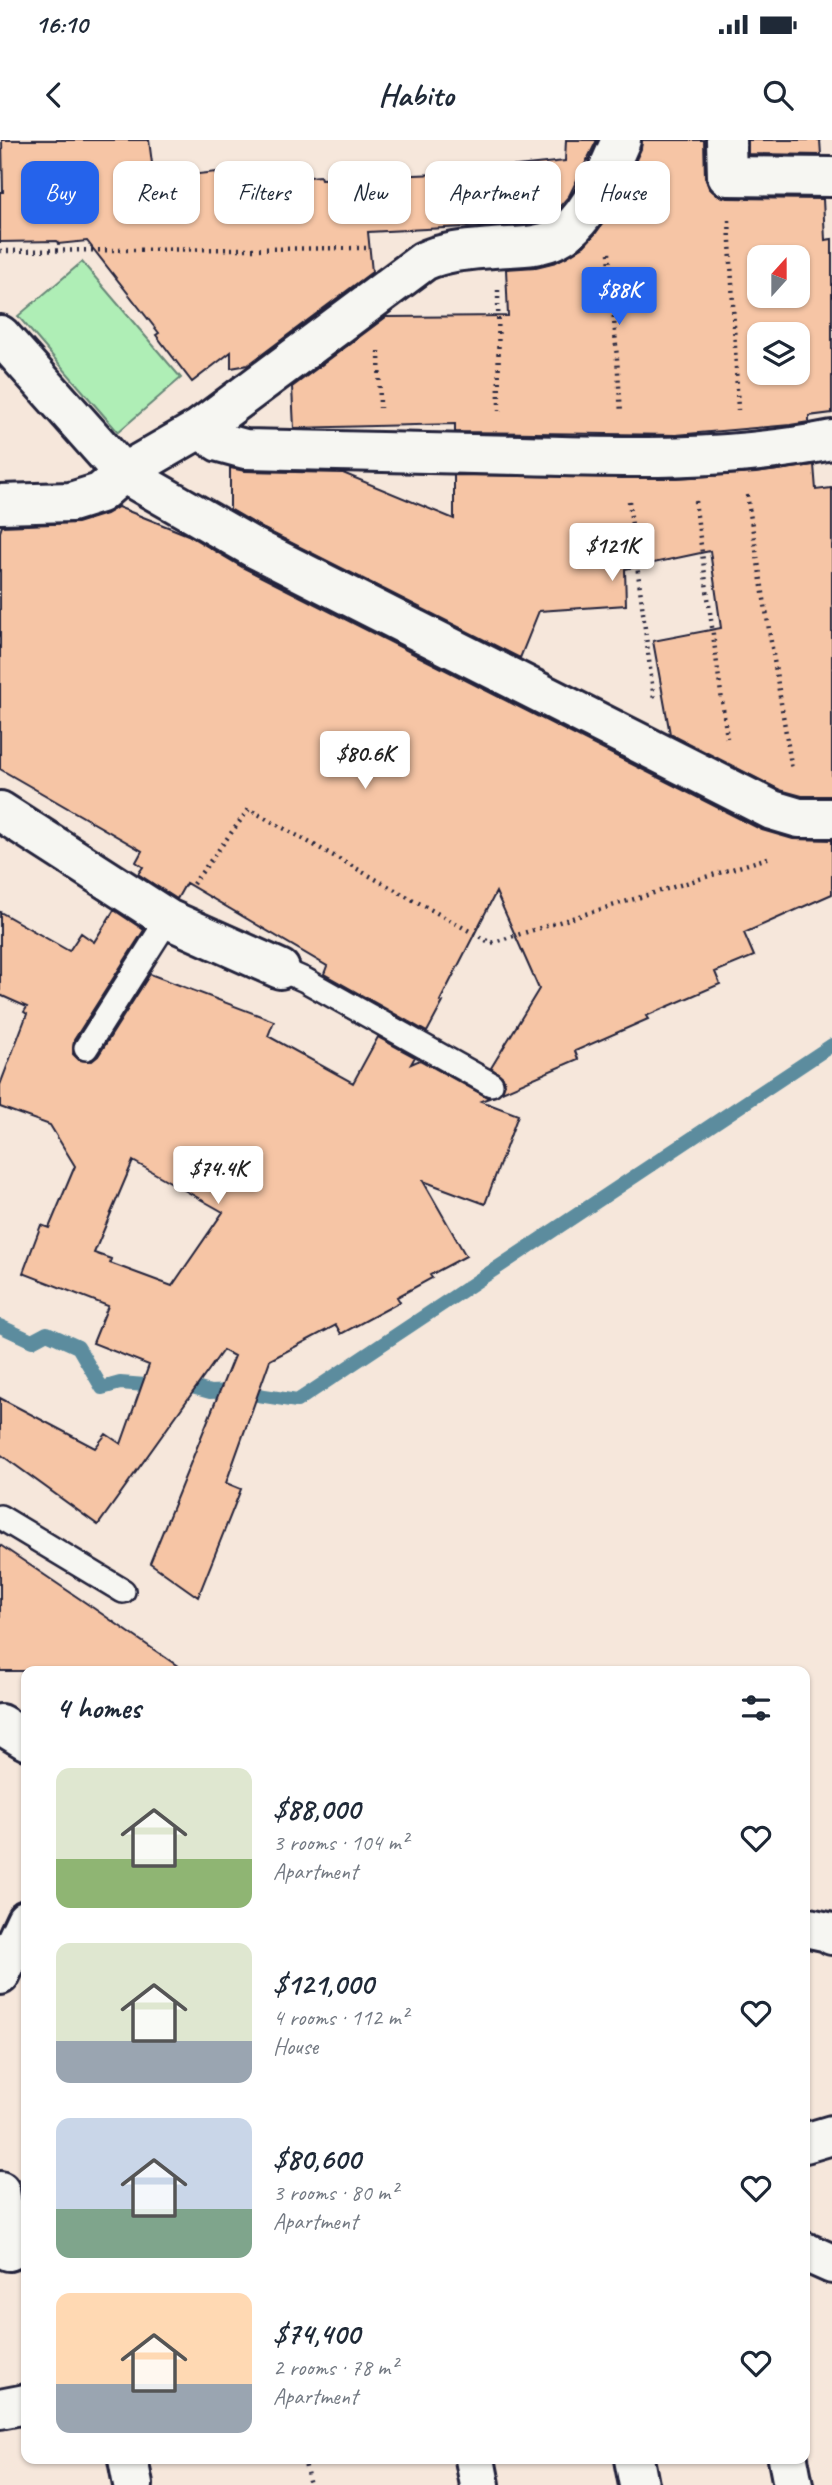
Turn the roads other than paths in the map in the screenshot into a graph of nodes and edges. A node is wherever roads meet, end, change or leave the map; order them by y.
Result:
1 (621, 140) edge
2 (726, 140) edge
3 (832, 177) edge
4 (0, 335) edge
5 (199, 429) junction
6 (832, 440) edge
7 (123, 473) junction
8 (0, 504) edge
9 (0, 811) edge
10 (832, 818) edge
11 (168, 919) junction
12 (280, 970) joint
13 (86, 1048) dead end
14 (491, 1084) dead end
15 (0, 1517) edge
16 (123, 1591) dead end
17 (0, 1724) edge
18 (21, 1737) edge
19 (810, 1928) edge
20 (21, 1931) edge
21 (832, 1935) edge
22 (0, 1975) edge
23 (832, 2135) edge
24 (810, 2142) edge
25 (0, 2191) edge
26 (12, 2250) edge
27 (810, 2254) edge
28 (832, 2264) edge
29 (21, 2405) edge
30 (0, 2409) edge
31 (129, 2464) edge
32 (476, 2464) edge
33 (635, 2464) edge
34 (789, 2464) edge
35 (133, 2485) edge
36 (480, 2485) edge
37 (639, 2485) edge
38 (793, 2485) edge

1 - 5 street
2 - 3 street
4 - 7 street
5 - 6 street
5 - 7 street
7 - 8 street
7 - 10 street
9 - 11 street
11 - 12 street
11 - 13 lane
12 - 14 lane
15 - 16 lane
17 - 18 street
19 - 21 street
20 - 22 street
23 - 24 street
25 - 26 street
27 - 28 street
29 - 30 street
31 - 35 street
32 - 36 street
33 - 37 street
34 - 38 street

